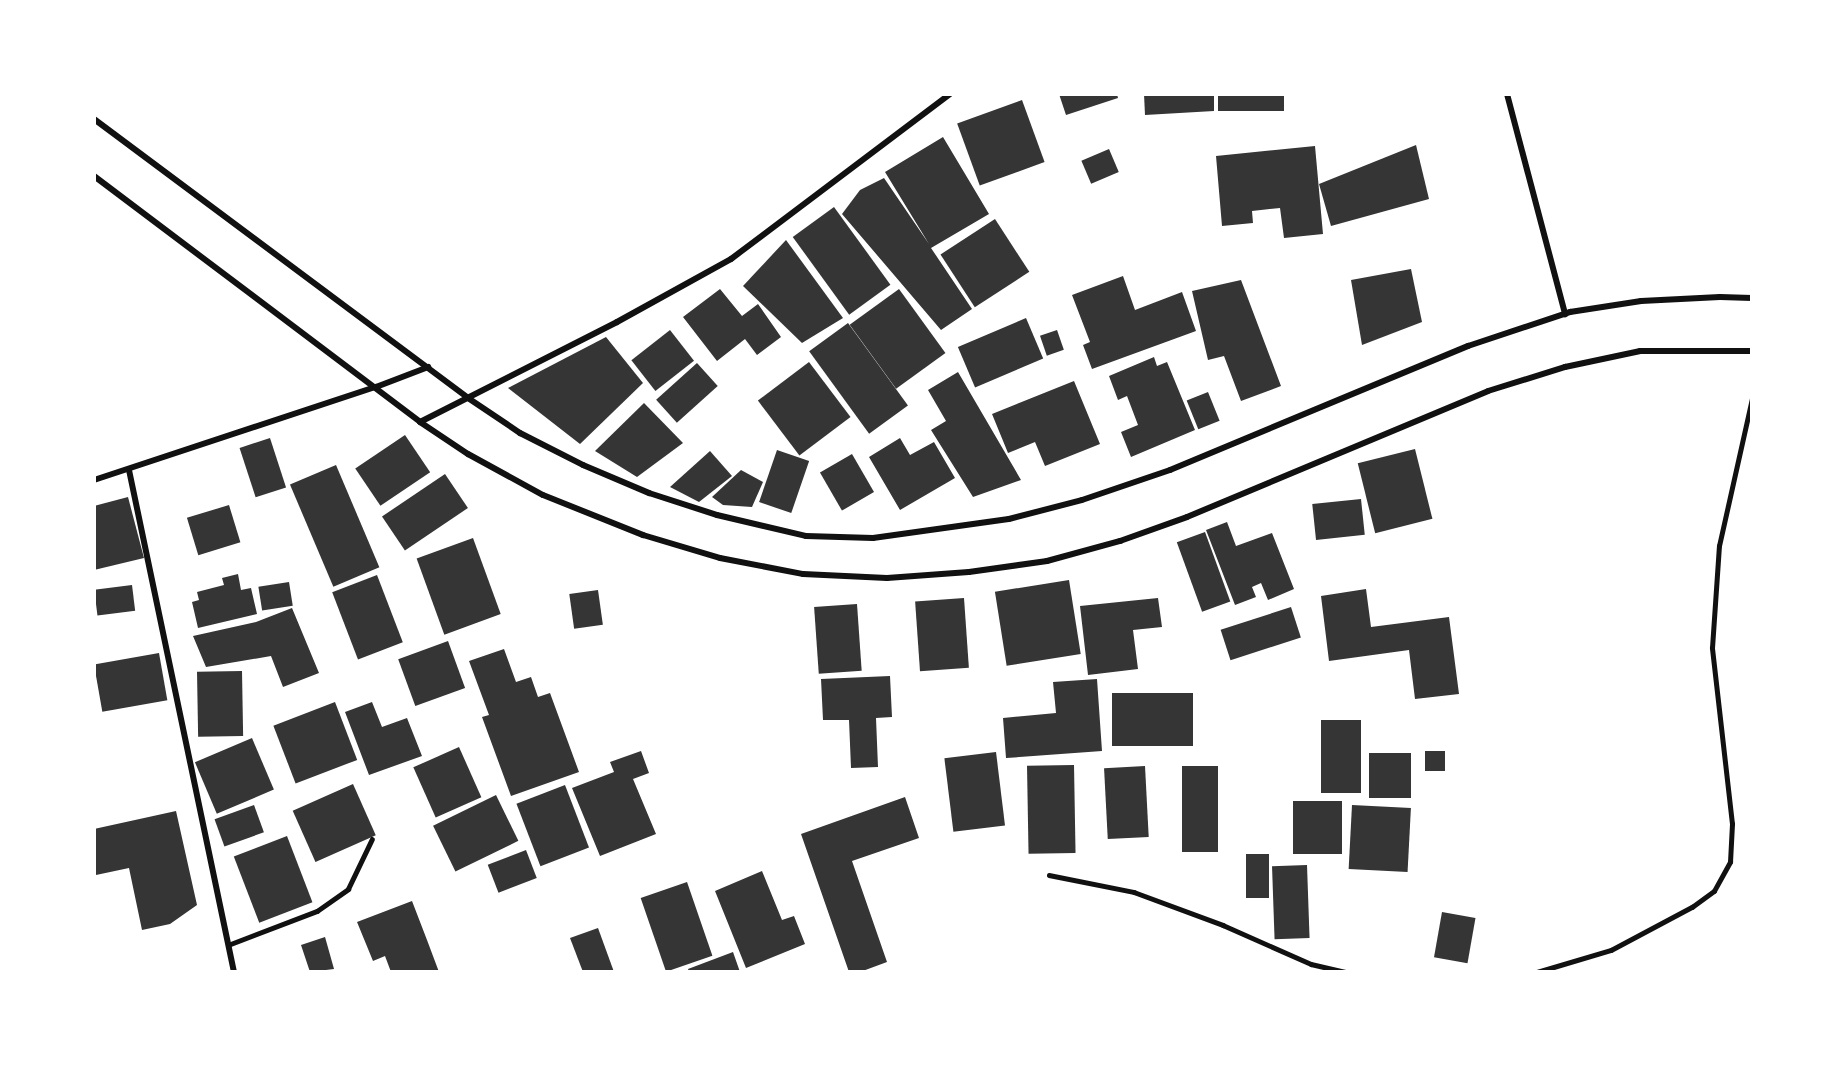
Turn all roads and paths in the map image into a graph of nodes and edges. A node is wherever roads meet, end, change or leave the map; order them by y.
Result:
1 (950, 94) edge
2 (1507, 94) edge
3 (94, 119) edge
4 (94, 176) edge
5 (1752, 298) edge
6 (1565, 314) junction
7 (1752, 351) edge
8 (428, 367) junction
9 (376, 387) junction
10 (468, 398) junction
11 (1752, 398) edge
12 (420, 422) junction
13 (129, 470) junction
14 (94, 480) edge
15 (372, 839) dead end
16 (1049, 875) dead end
17 (228, 945) junction
18 (234, 972) edge
19 (1346, 972) edge
20 (1537, 972) edge

1 - 10 street
2 - 6 street
3 - 8 street
4 - 9 street
5 - 6 street
6 - 10 street
7 - 12 street
8 - 9 street
8 - 10 street
9 - 12 street
9 - 13 street
10 - 12 street
11 - 20 lane
13 - 14 street
13 - 17 street
15 - 17 lane
16 - 19 lane
17 - 18 street

